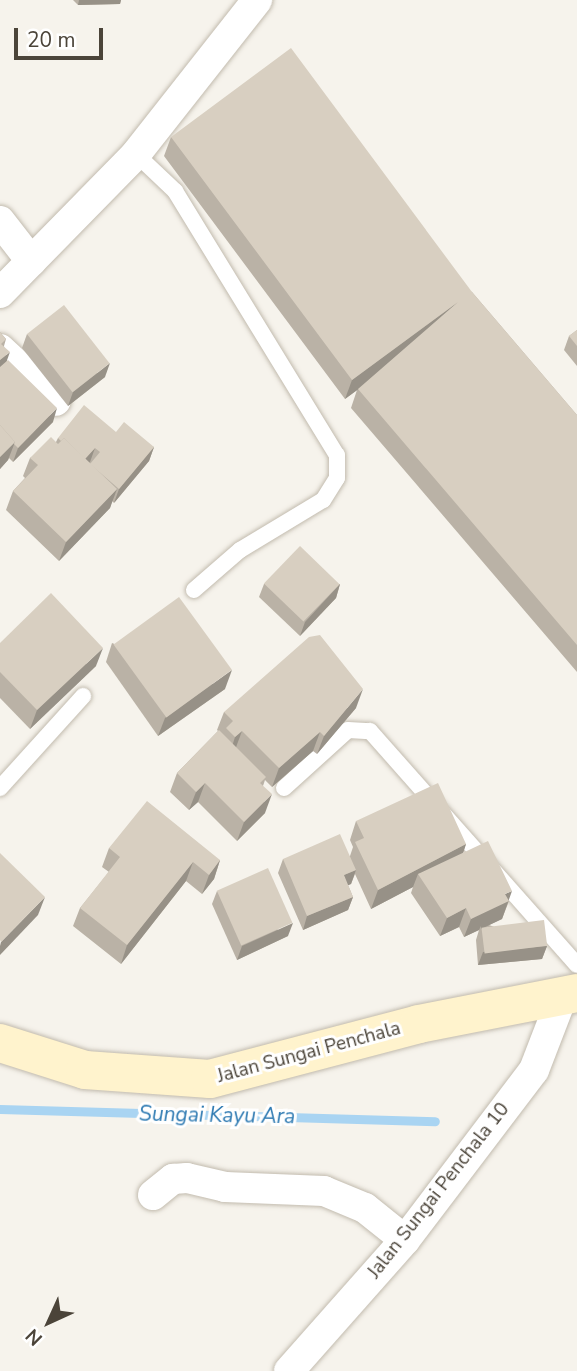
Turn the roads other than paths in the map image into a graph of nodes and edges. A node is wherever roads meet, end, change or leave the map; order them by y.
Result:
1 (257, 0) edge
2 (136, 155) junction
3 (0, 221) edge
4 (31, 261) junction
5 (0, 293) edge
6 (0, 349) edge
7 (56, 401) dead end
8 (194, 590) dead end
9 (83, 696) dead end
10 (0, 788) edge
11 (284, 788) dead end
12 (572, 984) edge
13 (0, 1043) edge
14 (153, 1195) dead end
15 (405, 1240) junction
16 (289, 1371) edge

1 - 2 street
2 - 4 street
2 - 8 lane
3 - 4 street
4 - 5 street
6 - 7 street
9 - 10 lane
11 - 12 lane
12 - 13 street, Jalan Sungai Penchala
12 - 15 street, Jalan Sungai Penchala 10
14 - 15 street
15 - 16 street, Jalan Sungai Penchala 10

